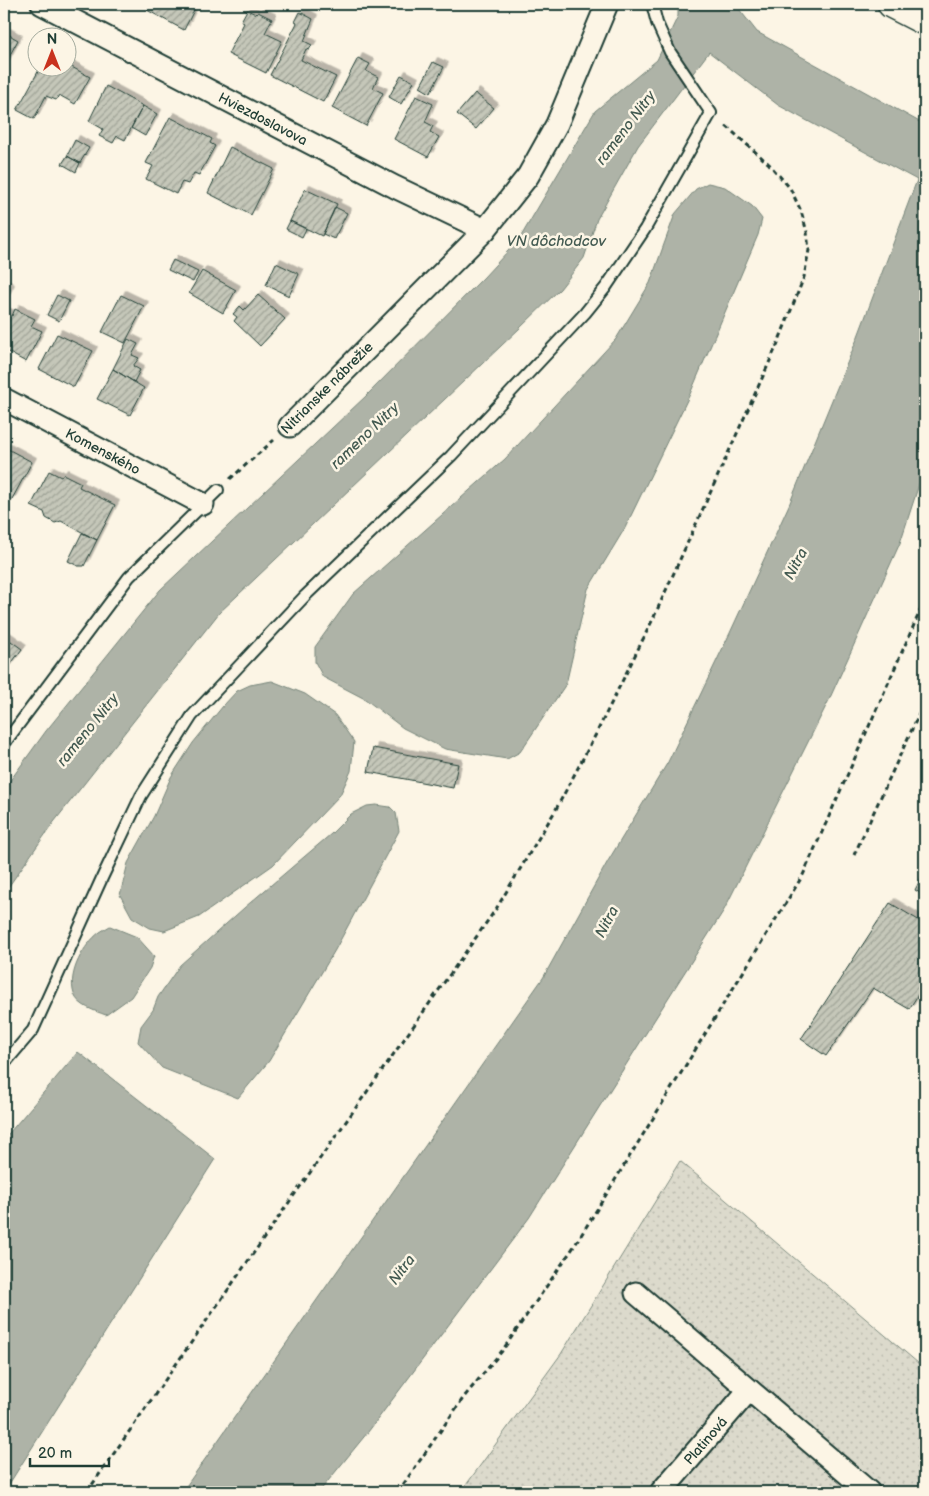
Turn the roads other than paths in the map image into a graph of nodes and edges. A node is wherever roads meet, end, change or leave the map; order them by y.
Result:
1 (42, 4) edge
2 (607, 4) edge
3 (652, 4) edge
4 (897, 6) edge
5 (925, 20) edge
6 (486, 230) junction
7 (4, 399) edge
8 (290, 426) road end
9 (211, 497) joint
10 (4, 744) edge
11 (4, 1064) edge
12 (636, 1293) dead end
13 (749, 1390) junction
14 (661, 1492) edge
15 (869, 1492) edge

1 - 6 street, Hviezdoslavova
2 - 6 street, Nitrianske nábrežie
3 - 11 lane
4 - 5 main road
6 - 8 street, Nitrianske nábrežie
7 - 9 street, Komenského
9 - 10 lane
12 - 13 street
13 - 14 street, Platinová
13 - 15 street

